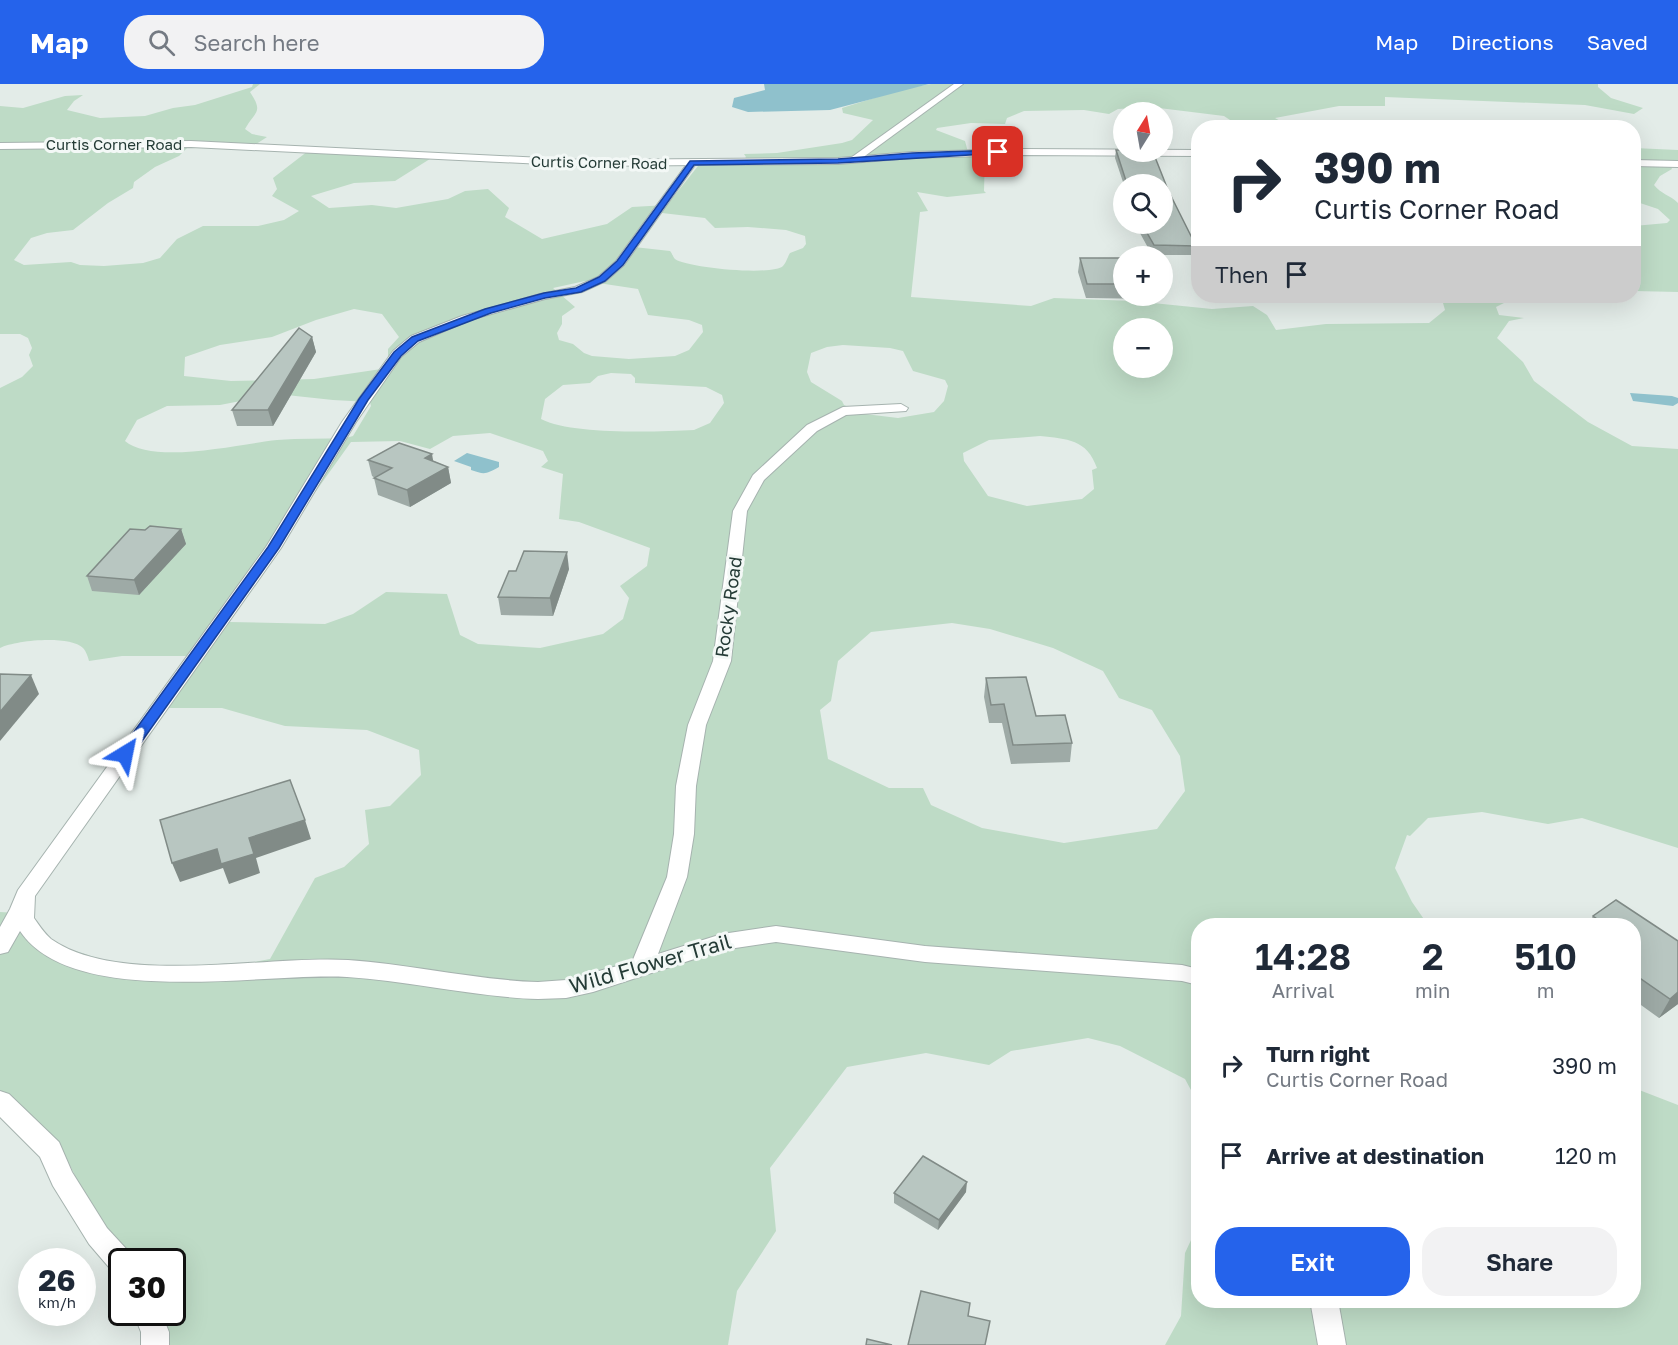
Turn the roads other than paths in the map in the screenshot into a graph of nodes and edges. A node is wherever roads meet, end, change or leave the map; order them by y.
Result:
1 (959, 84) edge
2 (0, 146) edge
3 (1191, 153) edge
4 (855, 159) junction
5 (692, 163) junction
6 (1641, 163) edge
7 (1678, 164) edge
8 (901, 408) dead end
9 (24, 905) junction
10 (0, 946) edge
11 (642, 966) junction
12 (1191, 975) edge
13 (0, 1101) edge
14 (109, 1248) edge
15 (1325, 1308) edge
16 (153, 1326) edge
17 (155, 1345) edge
18 (1332, 1345) edge

1 - 4 street
2 - 5 street, Curtis Corner Road
3 - 4 street, Curtis Corner Road
4 - 5 street, Curtis Corner Road
5 - 9 street
6 - 7 street
8 - 11 street, Rocky Road
9 - 10 street
9 - 11 street, Wild Flower Trail
11 - 12 street, Wild Flower Trail
13 - 14 street
15 - 18 street
16 - 17 street

